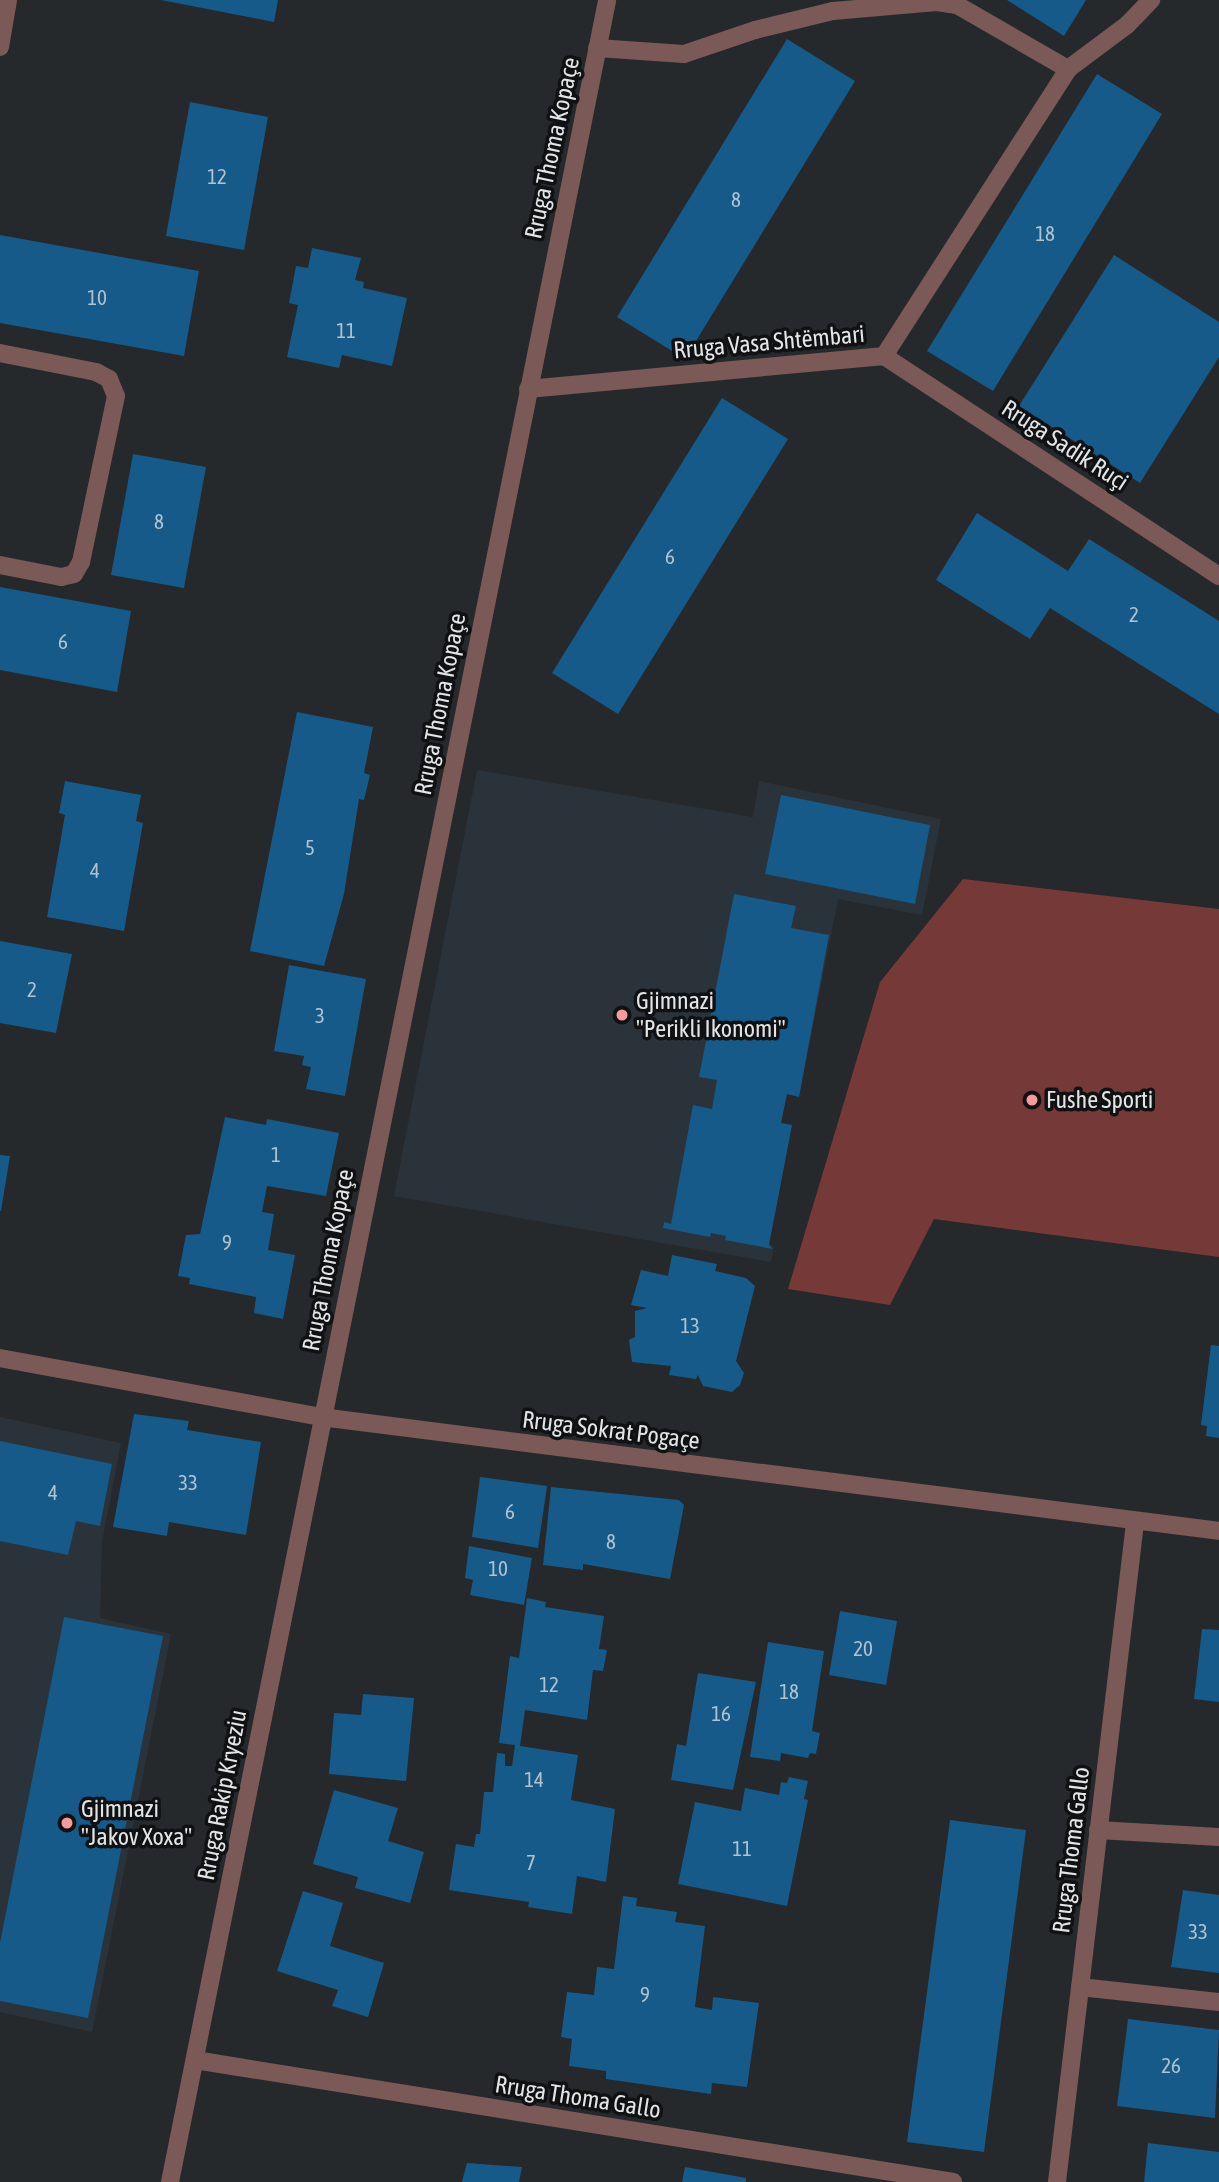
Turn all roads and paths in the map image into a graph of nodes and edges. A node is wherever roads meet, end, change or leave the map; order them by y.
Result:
1 (8, 0) edge
2 (607, 0) edge
3 (1151, 0) edge
4 (958, 2) edge
5 (0, 47) edge
6 (597, 48) junction
7 (1068, 69) junction
8 (0, 352) edge
9 (884, 356) junction
10 (528, 389) junction
11 (0, 565) edge
12 (1219, 576) edge
13 (0, 1358) edge
14 (321, 1417) junction
15 (1135, 1523) junction
16 (1219, 1531) edge
17 (1098, 1830) junction
18 (1219, 1837) edge
19 (1080, 1987) junction
20 (1219, 2002) edge
21 (195, 2060) junction
22 (170, 2182) edge
23 (953, 2182) edge
24 (1057, 2182) edge

1 - 5 street
2 - 6 street, Rruga Thoma Kopaçe
3 - 7 street, Rruga Vasa Shtëmbari
4 - 6 street
4 - 7 street
6 - 10 street, Rruga Thoma Kopaçe
7 - 9 street, Rruga Vasa Shtëmbari
8 - 11 street
9 - 10 street, Rruga Vasa Shtëmbari
9 - 12 street, Rruga Sadik Ruçi
10 - 14 street, Rruga Thoma Kopaçe
13 - 14 street, Rruga Sokrat Pogaçe
14 - 15 street, Rruga Sokrat Pogaçe
14 - 21 street, Rruga Rakip Kryeziu
15 - 16 street, Rruga Sokrat Pogaçe
15 - 17 street, Rruga Thoma Gallo
17 - 18 street
17 - 19 street, Rruga Thoma Gallo
19 - 20 street
19 - 24 street, Rruga Thoma Gallo
21 - 22 street, Rruga Rakip Kryeziu
21 - 23 street, Rruga Thoma Gallo

